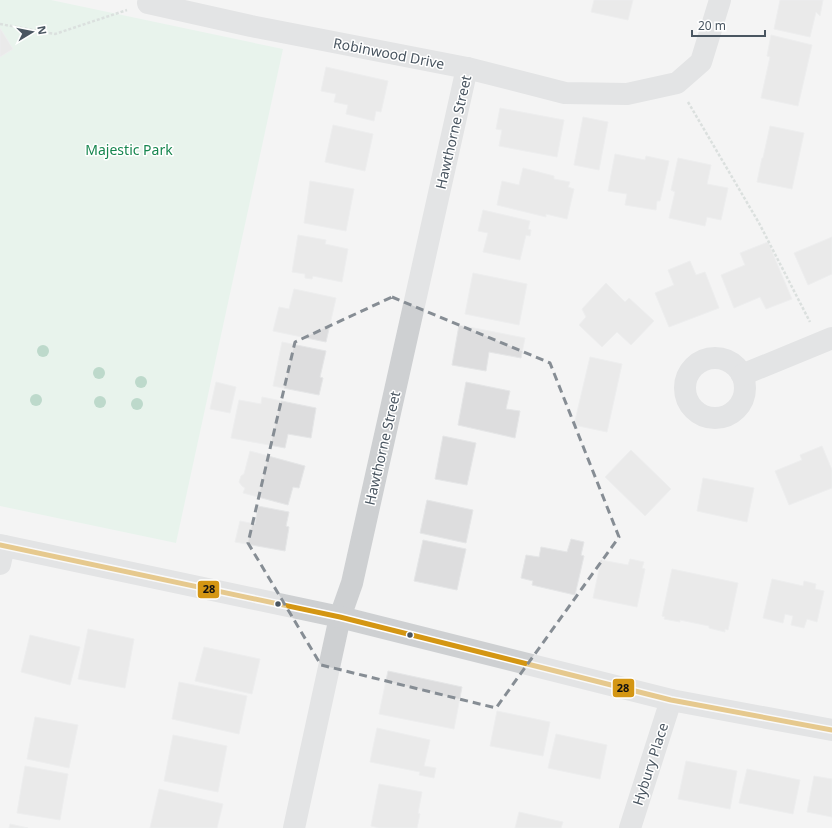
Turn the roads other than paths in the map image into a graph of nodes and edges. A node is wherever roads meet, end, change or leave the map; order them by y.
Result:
1 (720, 0) edge
2 (148, 1) edge
3 (467, 68) junction
4 (826, 340) edge
5 (742, 375) dead end
6 (1, 551) edge
7 (340, 618) junction
8 (671, 700) junction
9 (832, 730) edge
10 (294, 828) edge
11 (630, 828) edge

1 - 3 street, Robinwood Drive
2 - 3 street, Robinwood Drive
3 - 7 street, Hawthorne Street
4 - 5 street
6 - 7 street
7 - 8 street
7 - 10 street, Hawthorne Street
8 - 9 street
8 - 11 street, Hybury Place

